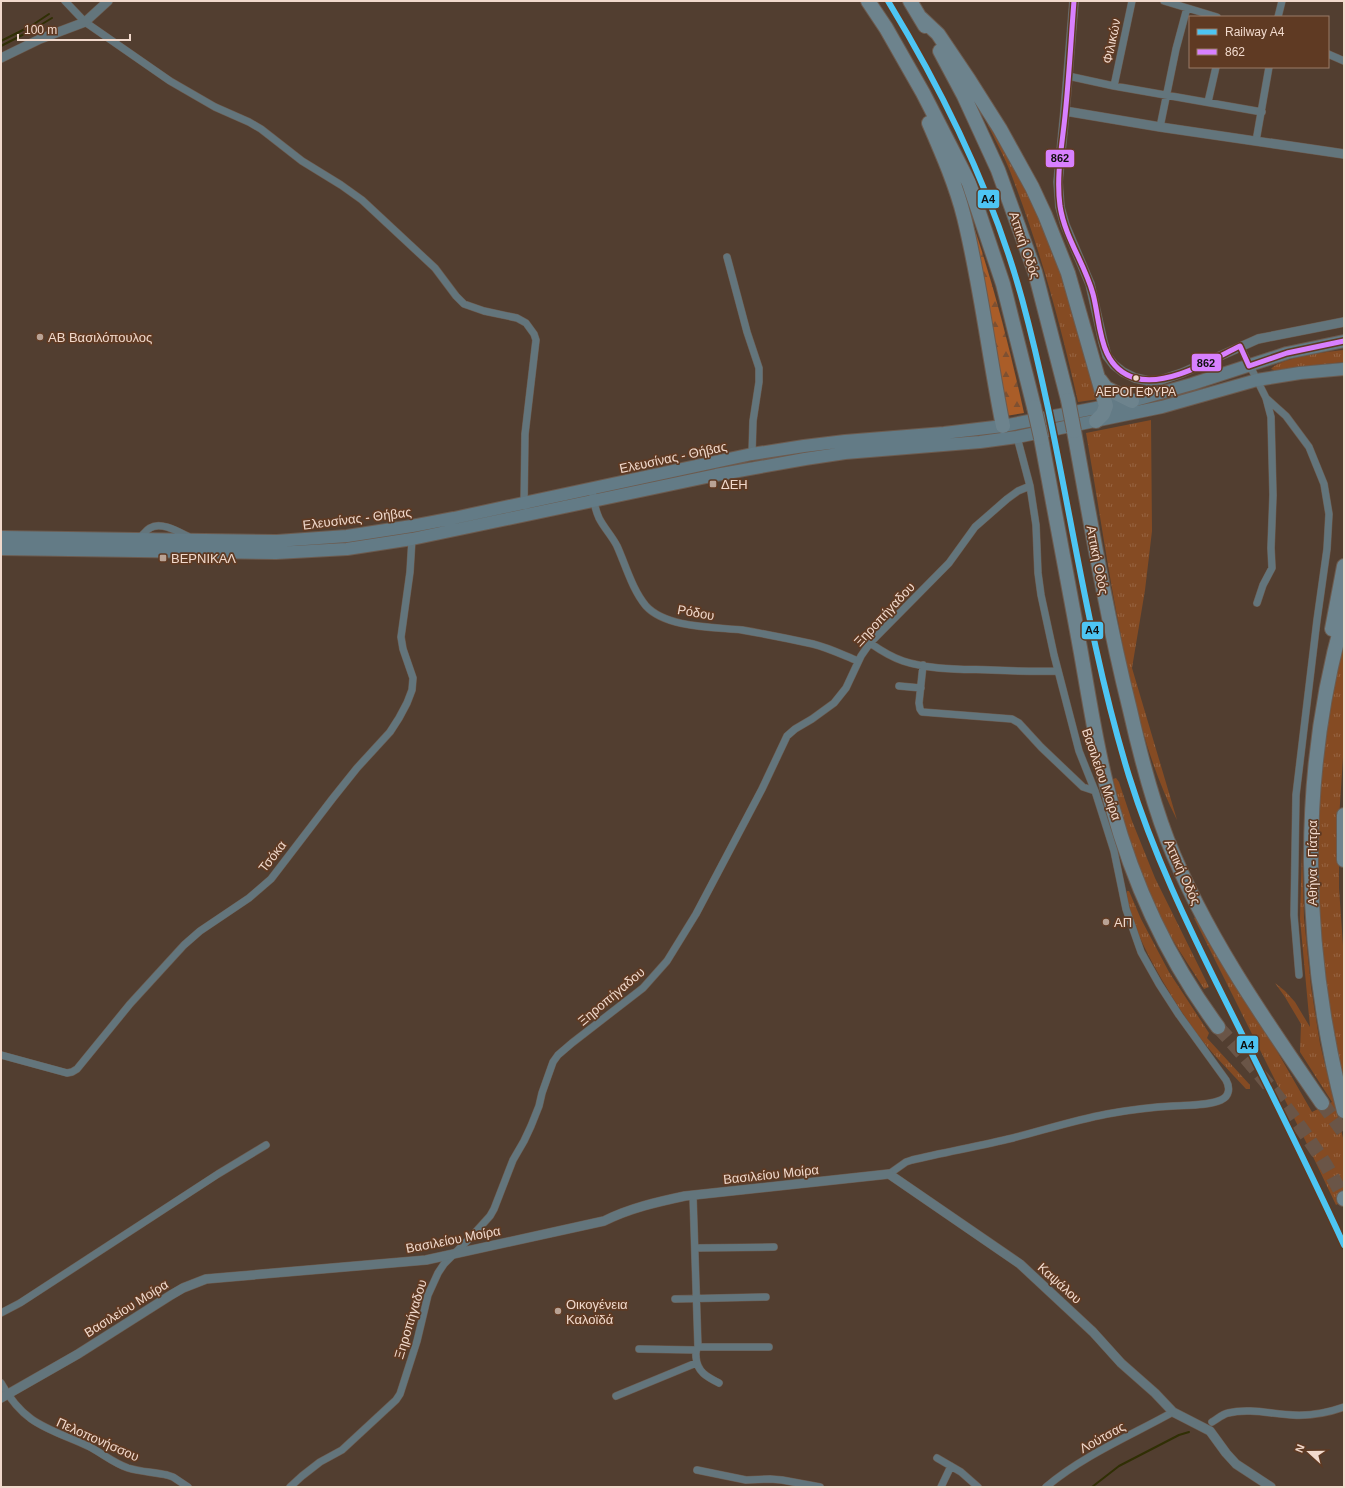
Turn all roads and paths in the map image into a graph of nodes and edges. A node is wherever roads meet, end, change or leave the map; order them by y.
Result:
1 (66, 1) edge
2 (108, 1) edge
3 (868, 1) edge
4 (910, 1) edge
5 (1074, 1) edge
6 (1132, 1) edge
7 (1164, 1) edge
8 (1282, 1) edge
9 (1187, 8) junction
10 (1214, 16) edge
11 (1278, 16) edge
12 (921, 18) junction
13 (86, 22) junction
14 (1329, 54) edge
15 (1, 58) edge
16 (1344, 61) edge
17 (1216, 68) edge
18 (1269, 68) edge
19 (913, 75) junction
20 (1068, 76) junction
21 (1114, 86) junction
22 (1166, 95) junction
23 (1208, 102) junction
24 (1065, 111) junction
25 (1262, 112) junction
26 (1160, 127) junction
27 (1256, 141) junction
28 (1344, 154) edge
29 (727, 257) dead end
30 (1344, 322) edge
31 (1344, 341) edge
32 (1240, 346) junction
33 (1249, 366) junction
34 (1344, 369) edge
35 (1099, 379) junction
36 (1257, 380) junction
37 (1266, 398) junction
38 (1132, 401) junction
39 (1106, 406) junction
40 (1096, 421) junction
41 (1003, 426) junction
42 (1016, 437) junction
43 (752, 454) junction
44 (1030, 486) junction
45 (592, 495) junction
46 (523, 503) junction
47 (525, 516) junction
48 (1, 537) edge
49 (412, 539) junction
50 (1, 549) edge
51 (1344, 566) edge
52 (1257, 603) dead end
53 (1344, 616) edge
54 (870, 643) junction
55 (858, 661) junction
56 (923, 665) junction
57 (1058, 671) junction
58 (900, 686) dead end
59 (921, 688) junction
60 (1316, 750) junction
61 (1095, 791) junction
62 (1344, 816) edge
63 (1344, 860) edge
64 (1299, 975) dead end
65 (1218, 1027) tunnel mouth
66 (1, 1055) edge
67 (1322, 1103) tunnel mouth
68 (1344, 1111) edge
69 (266, 1145) dead end
70 (889, 1174) junction
71 (693, 1196) junction
72 (774, 1247) dead end
73 (695, 1248) junction
74 (454, 1254) junction
75 (766, 1297) dead end
76 (675, 1299) dead end
77 (696, 1299) junction
78 (1, 1313) edge
79 (769, 1347) dead end
80 (697, 1348) junction
81 (639, 1349) dead end
82 (696, 1363) junction
83 (1, 1383) edge
84 (719, 1384) dead end
85 (616, 1396) dead end
86 (4, 1397) edge
87 (1344, 1407) edge
88 (1173, 1412) junction
89 (1212, 1422) dead end
90 (937, 1458) dead end
91 (951, 1466) junction
92 (697, 1470) dead end
93 (188, 1487) edge
94 (290, 1487) edge
95 (820, 1487) edge
96 (941, 1487) edge
97 (978, 1487) edge
98 (1046, 1487) edge
99 (1271, 1487) edge

1 - 13 street
2 - 13 street
3 - 19 highway
4 - 12 highway, Αττική Οδός
5 - 20 street
6 - 21 street, Φιλικών
7 - 9 street
8 - 11 street
9 - 10 street
9 - 22 street
12 - 35 highway
12 - 67 highway, Αττική Οδός, bridge
13 - 15 street
13 - 46 street
14 - 16 street
17 - 23 street
18 - 25 street
19 - 41 highway
19 - 65 highway, bridge
20 - 21 street
20 - 24 street
21 - 22 street
22 - 23 street
22 - 26 street
23 - 25 street
24 - 26 street
24 - 32 street
25 - 27 street
26 - 27 street
27 - 28 street
29 - 43 street
30 - 32 street
31 - 33 main road, Ελευσίνας - Θήβας
32 - 33 street
33 - 36 street
33 - 38 main road, Ελευσίνας - Θήβας
34 - 36 main road, Ελευσίνας - Θήβας
35 - 38 highway
35 - 39 highway
36 - 37 street
36 - 40 main road, Ελευσίνας - Θήβας
37 - 52 street
37 - 64 street
38 - 39 main road, Ελευσίνας - Θήβας
39 - 40 highway
39 - 41 main road, Ελευσίνας - Θήβας
40 - 42 main road, Ελευσίνας - Θήβας
41 - 42 main road
41 - 43 main road, Ελευσίνας - Θήβας
42 - 44 street, Βασιλείου Μοίρα
42 - 45 main road, Ελευσίνας - Θήβας
43 - 45 main road, Ελευσίνας - Θήβας
44 - 54 street, Ξηροπήγαδου
44 - 57 street, Βασιλείου Μοίρα
45 - 46 main road, Ελευσίνας - Θήβας
45 - 47 main road, Ελευσίνας - Θήβας
45 - 55 street, Ρόδου
46 - 47 street
46 - 48 main road, Ελευσίνας - Θήβας
47 - 49 main road, Ελευσίνας - Θήβας
49 - 50 main road, Ελευσίνας - Θήβας
49 - 66 street, Τσόκα
51 - 60 highway
53 - 60 highway, Αθήνα - Πάτρα
54 - 55 street, Ξηροπήγαδου
54 - 56 street
55 - 74 street, Ξηροπήγαδου
56 - 57 street
56 - 59 street
57 - 61 street, Βασιλείου Μοίρα
58 - 59 street
59 - 61 street
60 - 68 highway, Αθήνα - Πάτρα
61 - 70 street, Βασιλείου Μοίρα
62 - 63 highway
69 - 78 street
70 - 71 street, Βασιλείου Μοίρα
70 - 88 street, Καψάλου
71 - 73 street
71 - 74 street, Βασιλείου Μοίρα
72 - 73 street
73 - 77 street
74 - 86 street, Βασιλείου Μοίρα
74 - 94 street, Ξηροπήγαδου
75 - 77 street
76 - 77 street
77 - 80 street
79 - 80 street
80 - 81 street
80 - 82 street
82 - 84 street
82 - 85 street
83 - 86 street, Πελοπονήσσου
86 - 93 street, Πελοπονήσσου
87 - 89 street
88 - 98 street, Λούτσας
88 - 99 street, Καψάλου
90 - 91 street
91 - 96 street
91 - 97 street
92 - 95 street

